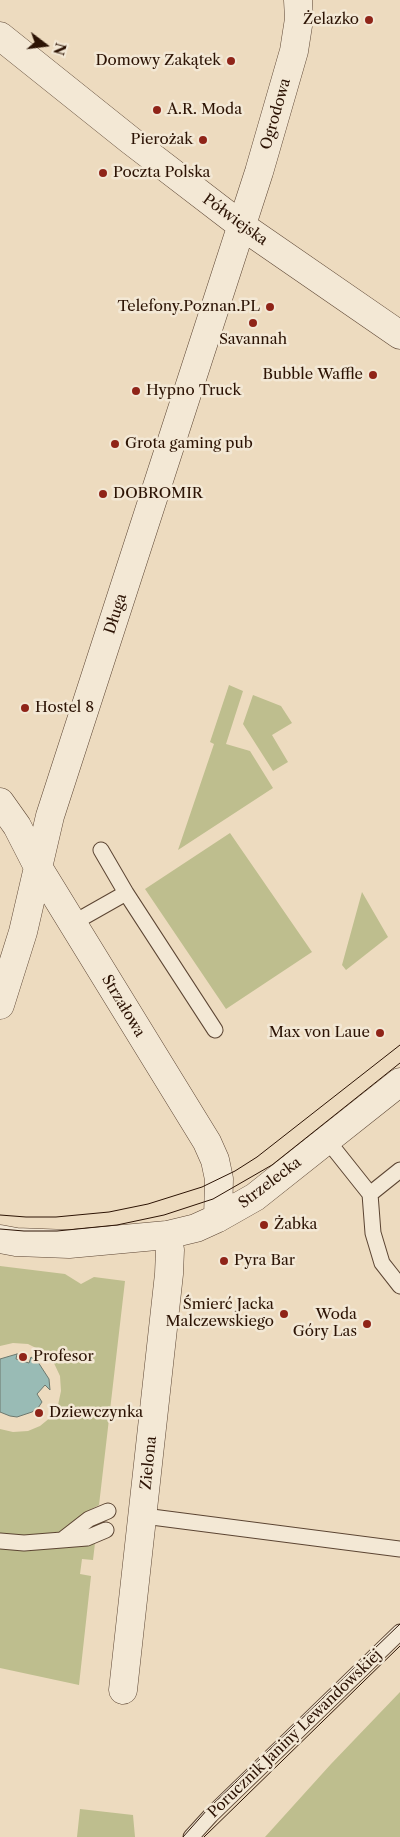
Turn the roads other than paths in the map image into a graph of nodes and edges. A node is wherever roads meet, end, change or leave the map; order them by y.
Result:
1 (298, 0) edge
2 (2, 41) edge
3 (242, 226) junction
4 (394, 331) edge
5 (0, 802) edge
6 (101, 850) dead end
7 (38, 867) junction
8 (126, 893) junction
9 (72, 923) junction
10 (0, 1005) edge
11 (215, 1030) dead end
12 (400, 1082) edge
13 (327, 1140) junction
14 (400, 1170) edge
15 (370, 1194) junction
16 (218, 1218) junction
17 (167, 1235) junction
18 (0, 1239) edge
19 (400, 1286) edge
20 (108, 1511) dead end
21 (144, 1516) junction
22 (106, 1530) dead end
23 (62, 1540) junction
24 (0, 1541) edge
25 (400, 1549) edge
26 (400, 1632) edge
27 (123, 1690) dead end
28 (191, 1837) edge

1 - 3 street, Ogrodowa
2 - 3 street, Półwiejska
3 - 4 street, Półwiejska
3 - 7 street, Długa
5 - 7 street, Strzałowa
6 - 8 lane
7 - 9 street, Strzałowa
7 - 10 street, Długa
8 - 9 lane
8 - 11 lane
9 - 16 street, Strzałowa
12 - 13 street, Strzelecka
13 - 15 lane
13 - 16 street, Strzelecka
14 - 15 lane
15 - 19 lane
16 - 17 street, Strzelecka
17 - 18 street, Strzelecka
17 - 21 street, Zielona
20 - 23 lane
21 - 25 lane
21 - 27 street, Zielona
22 - 23 lane
23 - 24 lane
26 - 28 lane, Porucznik Janiny Lewandowskiej

